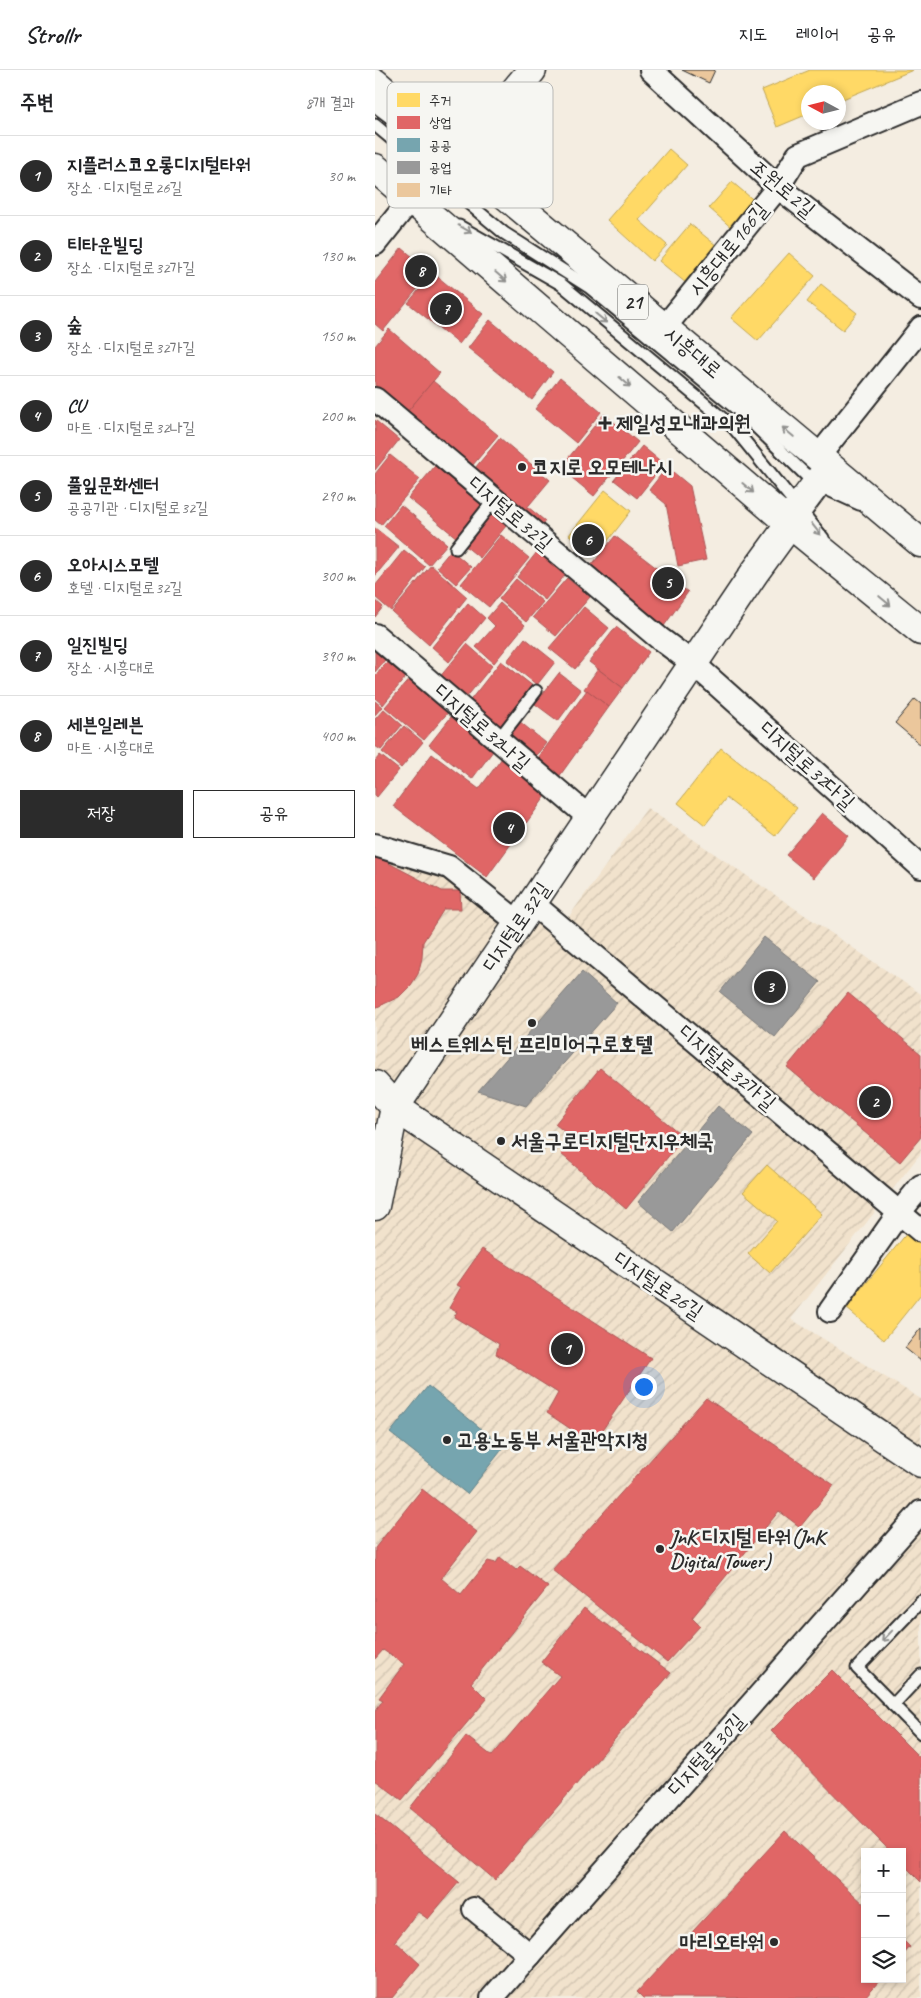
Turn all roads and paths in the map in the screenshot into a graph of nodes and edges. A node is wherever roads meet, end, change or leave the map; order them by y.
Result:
1 (532, 70) edge
2 (658, 72) edge
3 (521, 82) edge
4 (375, 83) edge
5 (387, 95) edge
6 (921, 103) edge
7 (375, 106) edge
8 (387, 114) edge
9 (375, 125) edge
10 (387, 135) edge
11 (375, 168) edge
12 (387, 179) edge
13 (778, 187) junction
14 (402, 208) edge
15 (421, 208) edge
16 (427, 208) edge
17 (474, 208) edge
18 (508, 208) edge
19 (512, 208) edge
20 (375, 244) edge
21 (589, 286) junction
22 (921, 298) edge
23 (664, 328) junction
24 (921, 328) edge
25 (375, 399) edge
26 (821, 469) junction
27 (495, 500) junction
28 (795, 516) junction
29 (921, 544) edge
30 (456, 548) dead end
31 (921, 631) edge
32 (375, 635) edge
33 (375, 640) edge
34 (694, 664) junction
35 (536, 691) dead end
36 (498, 740) junction
37 (588, 820) junction
38 (375, 845) edge
39 (921, 867) edge
40 (526, 913) junction
41 (375, 1085) edge
42 (395, 1107) junction
43 (921, 1186) edge
44 (375, 1206) edge
45 (899, 1213) junction
46 (921, 1232) edge
47 (830, 1311) dead end
48 (921, 1463) edge
49 (921, 1512) edge
50 (921, 1601) edge
51 (921, 1675) edge
52 (893, 1705) junction
53 (921, 1733) edge
54 (473, 1910) dead end
55 (530, 1955) junction
56 (492, 1998) edge

1 - 3 street
2 - 13 street, 조원로2길
4 - 5 street, 시흥대로 / 21
6 - 13 street, 시흥대로166길
7 - 8 lane
9 - 10 lane
11 - 12 street
13 - 22 street, 조원로2길
13 - 23 street, 시흥대로166길
14 - 20 street
15 -> 28 street
16 -> 28 lane
17 - 21 lane
18 - 21 lane
19 - 23 street, 시흥대로 / 21
21 - 26 lane
26 -> 23 street, 시흥대로 / 21
24 - 26 street
25 - 27 street, 디지털로32길
26 - 28 street, 디지털로32길
26 - 29 street, 시흥대로 / 21
27 - 30 lane
27 - 34 street, 디지털로32길
28 -> 31 street
28 - 34 street, 디지털로32길
32 - 36 street, 디지털로32나길
33 - 37 lane, 디지털로32나길
34 - 37 street, 디지털로32길
34 - 39 street, 디지털로32다길
35 - 36 lane
36 - 37 street, 디지털로32나길
37 - 40 street, 디지털로32길
38 - 40 street, 디지털로32가길
40 - 42 street, 디지털로32길
40 - 45 street, 디지털로32가길
41 - 42 street, 디지털로26길
42 - 44 street, 디지털로32길
42 - 48 street, 디지털로26길
43 - 45 street
45 - 46 street, 디지털로32가길
45 - 47 street
49 - 55 street, 디지털로30길
50 -> 52 lane
51 - 52 lane
52 - 53 lane
54 - 55 street
55 - 56 street, 디지털로30길

